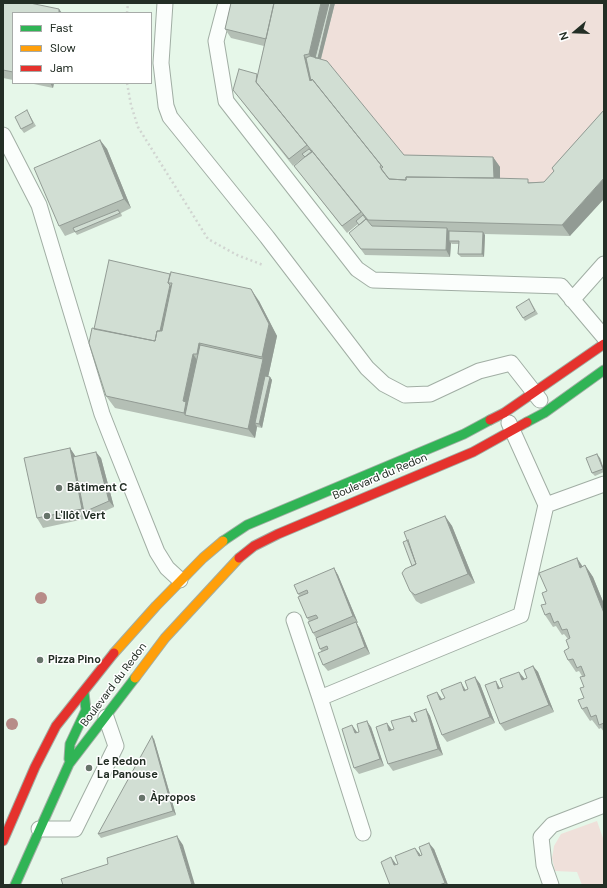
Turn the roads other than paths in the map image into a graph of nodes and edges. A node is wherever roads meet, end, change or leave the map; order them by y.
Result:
1 (164, 3) edge
2 (226, 3) edge
3 (3, 135) edge
4 (604, 264) edge
5 (572, 300) junction
6 (604, 337) edge
7 (604, 344) edge
8 (604, 370) edge
9 (535, 393) junction
10 (548, 410) junction
11 (504, 413) junction
12 (513, 430) junction
13 (604, 484) edge
14 (546, 505) junction
15 (181, 587) junction
16 (182, 608) dead end
17 (294, 620) dead end
18 (180, 622) junction
19 (84, 692) junction
20 (320, 698) junction
21 (106, 717) junction
22 (69, 764) junction
23 (604, 805) edge
24 (39, 828) junction
25 (363, 833) dead end
26 (3, 841) edge
27 (15, 885) edge
28 (551, 885) edge

1 - 9 lane
2 - 5 lane
3 - 15 lane
4 - 5 lane
5 - 6 lane
7 - 9 street, Boulevard du Redon
8 - 10 street, Boulevard du Redon
9 - 10 lane
9 - 11 street, Boulevard du Redon
10 - 12 street, Boulevard du Redon
11 - 12 lane
11 - 15 street, Boulevard du Redon
12 - 14 lane
12 - 18 street, Boulevard du Redon
13 - 14 lane
14 - 20 lane
15 - 19 street, Boulevard du Redon
16 - 18 street
17 - 20 lane
18 - 21 street, Boulevard du Redon
19 - 22 street, Boulevard du Redon
19 - 26 street, Boulevard du Redon
20 - 25 lane
21 - 22 street, Boulevard du Redon
21 - 24 lane
22 - 24 street, Boulevard du Redon
23 - 28 lane
24 - 27 street, Boulevard du Redon

